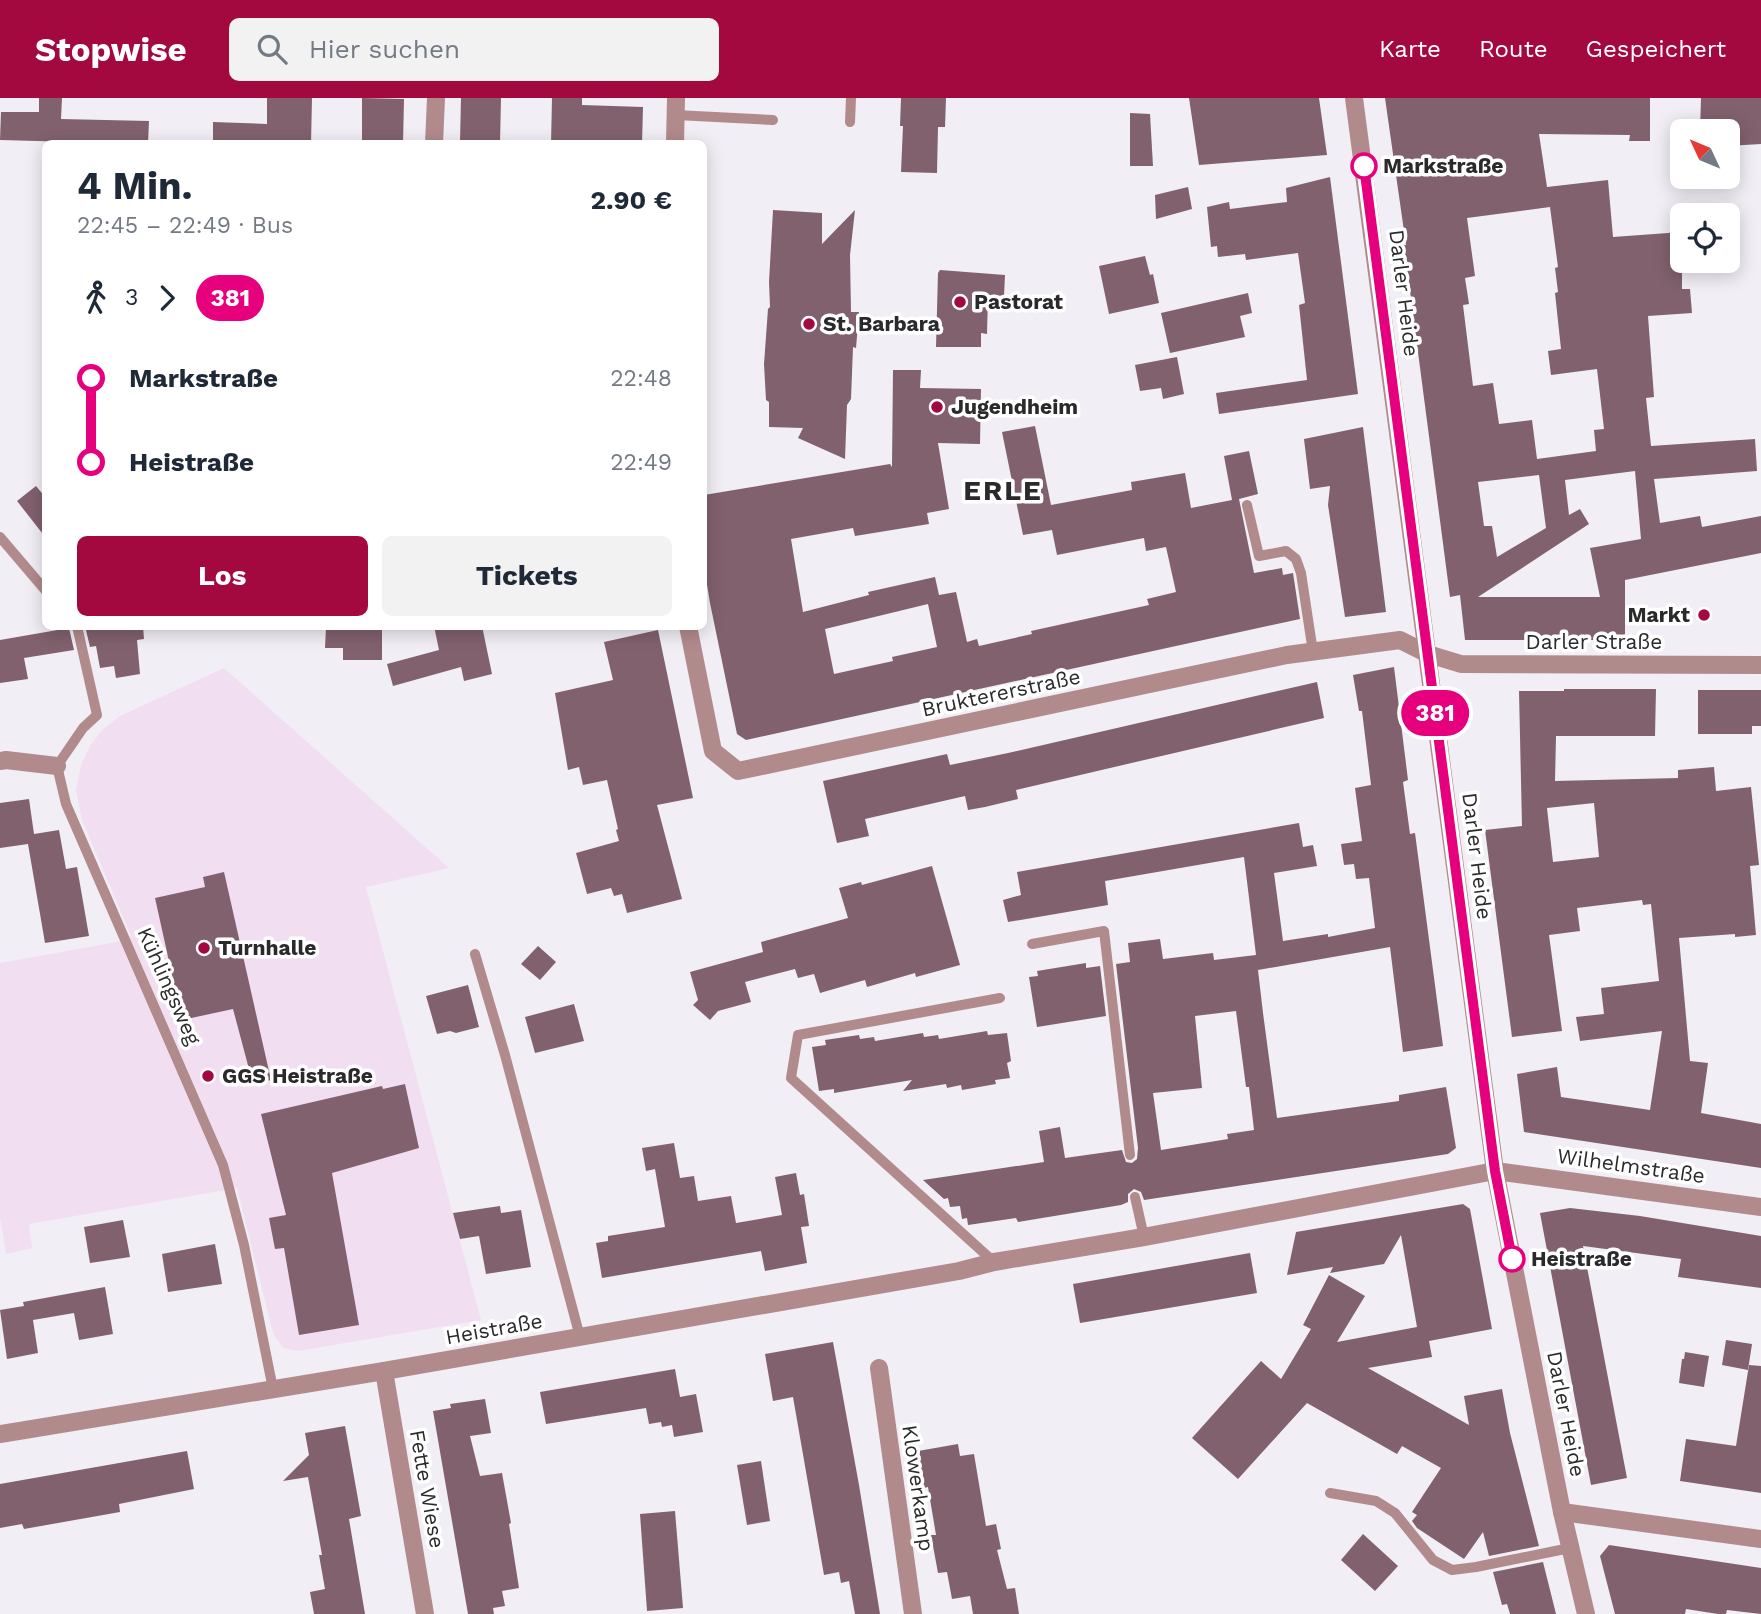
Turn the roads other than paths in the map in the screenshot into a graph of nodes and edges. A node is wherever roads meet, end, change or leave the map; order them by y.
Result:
1 (436, 98) edge
2 (851, 98) edge
3 (1354, 98) edge
4 (676, 107) edge
5 (773, 120) dead end
6 (850, 122) dead end
7 (435, 140) edge
8 (675, 140) edge
9 (1247, 505) dead end
10 (0, 537) edge
11 (42, 586) edge
12 (78, 630) edge
13 (689, 630) edge
14 (1313, 652) junction
15 (1428, 654) junction
16 (1761, 665) edge
17 (0, 761) edge
18 (57, 766) junction
19 (1032, 944) dead end
20 (475, 954) dead end
21 (1000, 998) dead end
22 (1130, 1155) dead end
23 (1495, 1171) junction
24 (1135, 1197) dead end
25 (1761, 1207) edge
26 (1144, 1237) junction
27 (994, 1262) junction
28 (580, 1337) junction
29 (880, 1368) dead end
30 (384, 1371) junction
31 (273, 1390) junction
32 (0, 1434) edge
33 (1329, 1493) dead end
34 (1562, 1512) junction
35 (1761, 1539) edge
36 (1570, 1548) junction
37 (425, 1614) edge
38 (913, 1614) edge
39 (1586, 1614) edge

1 - 7 street
2 - 6 lane
3 - 15 street, Darler Heide
4 - 5 lane
4 - 8 street
9 - 14 lane
10 - 11 lane
12 - 18 lane
13 - 14 street, Bruktererstraße
14 - 15 street, Bruktererstraße
15 - 16 street, Darler Straße
15 - 23 street, Darler Heide
17 - 18 street
18 - 31 lane, Kühlingsweg
19 - 22 lane
20 - 28 lane
21 - 27 lane
23 - 25 street, Wilhelmstraße
23 - 26 street, Heistraße
23 - 34 street, Darler Heide
24 - 26 lane
26 - 27 street, Heistraße
27 - 28 street, Heistraße
28 - 30 street, Heistraße
29 - 38 street, Klowerkamp
30 - 31 street, Heistraße
30 - 37 street, Fette Wiese
31 - 32 street, Heistraße
33 - 36 lane
34 - 35 street
34 - 36 street, Darler Heide
36 - 39 street, Darler Heide

